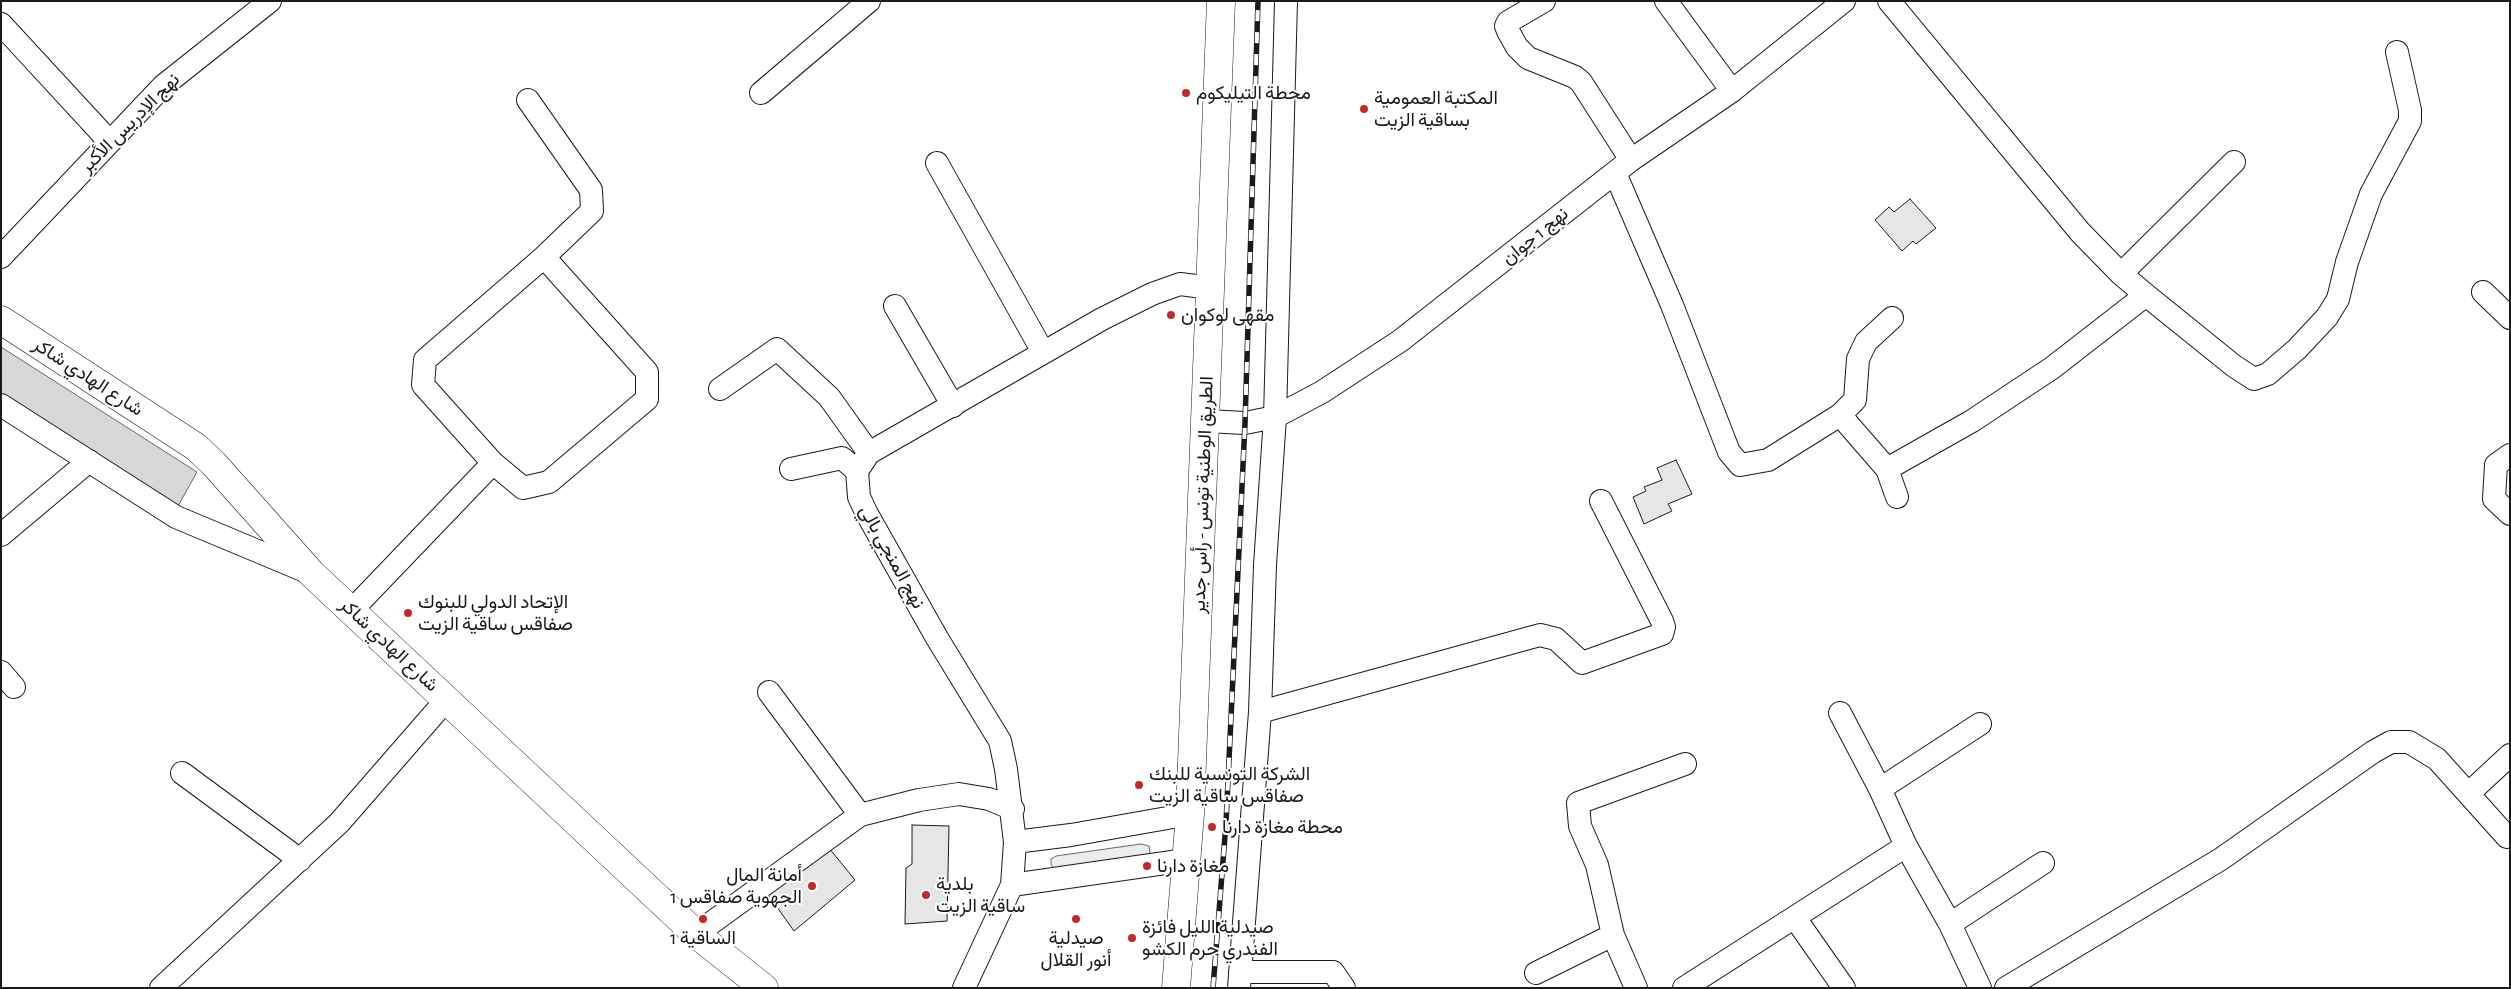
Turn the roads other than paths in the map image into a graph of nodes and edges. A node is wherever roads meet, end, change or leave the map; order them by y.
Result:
1 (270, 1) edge
2 (869, 1) edge
3 (1221, 1) edge
4 (1286, 1) edge
5 (1544, 1) edge
6 (1666, 1) edge
7 (1844, 1) edge
8 (1889, 1) edge
9 (1, 24) edge
10 (2397, 52) dead end
11 (1732, 91) junction
12 (761, 93) dead end
13 (528, 100) dead end
14 (109, 142) junction
15 (2234, 162) dead end
16 (937, 163) dead end
17 (1623, 166) junction
18 (544, 256) junction
19 (1, 257) edge
20 (2121, 274) junction
21 (1211, 288) junction
22 (2483, 292) dead end
23 (2146, 294) junction
24 (895, 306) dead end
25 (1892, 318) dead end
26 (2510, 318) edge
27 (1, 320) edge
28 (1043, 352) junction
29 (720, 389) dead end
30 (1, 405) edge
31 (954, 406) junction
32 (1840, 415) junction
33 (1275, 417) junction
34 (1206, 421) junction
35 (2510, 455) edge
36 (89, 461) junction
37 (863, 462) junction
38 (493, 463) junction
39 (791, 469) dead end
40 (1887, 469) junction
41 (1897, 497) dead end
42 (1601, 501) dead end
43 (2510, 514) edge
44 (1, 535) edge
45 (311, 573) junction
46 (352, 610) junction
47 (769, 692) dead end
48 (447, 699) junction
49 (1260, 712) junction
50 (1840, 713) dead end
51 (1980, 724) dead end
52 (2510, 755) edge
53 (1685, 764) dead end
54 (182, 773) dead end
55 (1880, 789) junction
56 (2469, 794) junction
57 (1013, 809) junction
58 (1190, 814) junction
59 (860, 815) junction
60 (2507, 837) dead end
61 (1015, 842) junction
62 (1906, 846) junction
63 (300, 860) junction
64 (1186, 860) junction
65 (2044, 863) dead end
66 (1012, 885) junction
67 (1795, 918) junction
68 (1950, 924) junction
69 (696, 934) junction
70 (1613, 935) junction
71 (1536, 973) dead end
72 (1240, 980) edge
73 (1711, 981) edge
74 (161, 988) edge
75 (764, 988) edge
76 (964, 988) edge
77 (1176, 988) edge
78 (1344, 988) edge
79 (1636, 988) edge
80 (1684, 988) edge
81 (1844, 988) edge
82 (1980, 988) edge
83 (2006, 988) edge

1 - 14 street, نهج الإدريس الأكبر
2 - 12 street
3 - 21 main road, الطريق الوطنية تونس - رأس جدير
4 - 33 street
5 - 17 street
6 - 11 street
7 - 11 street, نهج 1 جوان
8 - 20 street
9 - 14 street
10 - 23 street
11 - 17 street, نهج 1 جوان
13 - 18 street
14 - 19 street, نهج الإدريس الأكبر
15 - 20 street
16 - 28 street
17 - 32 street
17 - 33 street, نهج 1 جوان
18 - 38 street
18 - 38 street
20 - 23 street
21 - 28 street
21 - 34 main road, الطريق الوطنية تونس - رأس جدير
22 - 26 street
23 - 40 street
24 - 31 street
25 - 32 street
27 - 45 main road, شارع الهادي شاكر
28 - 31 street
29 - 37 street
30 - 36 street
31 - 37 street
32 - 40 street
33 - 34 street, نهج 1 جوان
33 - 49 street
34 - 58 main road, الطريق الوطنية تونس - رأس جدير
35 - 43 street
36 - 44 street
36 - 45 street
37 - 39 street
37 - 57 street, نهج المنجي بالي
38 - 46 street
40 - 41 street
42 - 49 street
45 - 46 main road, شارع الهادي شاكر
46 - 48 main road, شارع الهادي شاكر
47 - 59 street
48 - 63 street
48 - 69 main road, شارع الهادي شاكر
49 - 72 street
50 - 55 street
51 - 55 street
52 - 56 street
53 - 70 street
54 - 63 street
55 - 62 street
56 - 60 street
56 - 83 street
57 - 59 street
57 - 61 street, نهج المنجي بالي
58 - 61 street
58 - 64 main road, الطريق الوطنية تونس - رأس جدير
59 - 69 street
61 - 66 street, نهج المنجي بالي
62 - 67 street
62 - 68 street
63 - 74 street
64 - 66 street
64 - 77 main road, الطريق الوطنية تونس - رأس جدير
65 - 68 street
66 - 76 street, نهج المنجي بالي
67 - 73 street
67 - 81 street
68 - 82 street
69 - 75 main road, شارع الهادي شاكر
70 - 71 street
70 - 79 street
72 - 78 street
73 - 80 street

